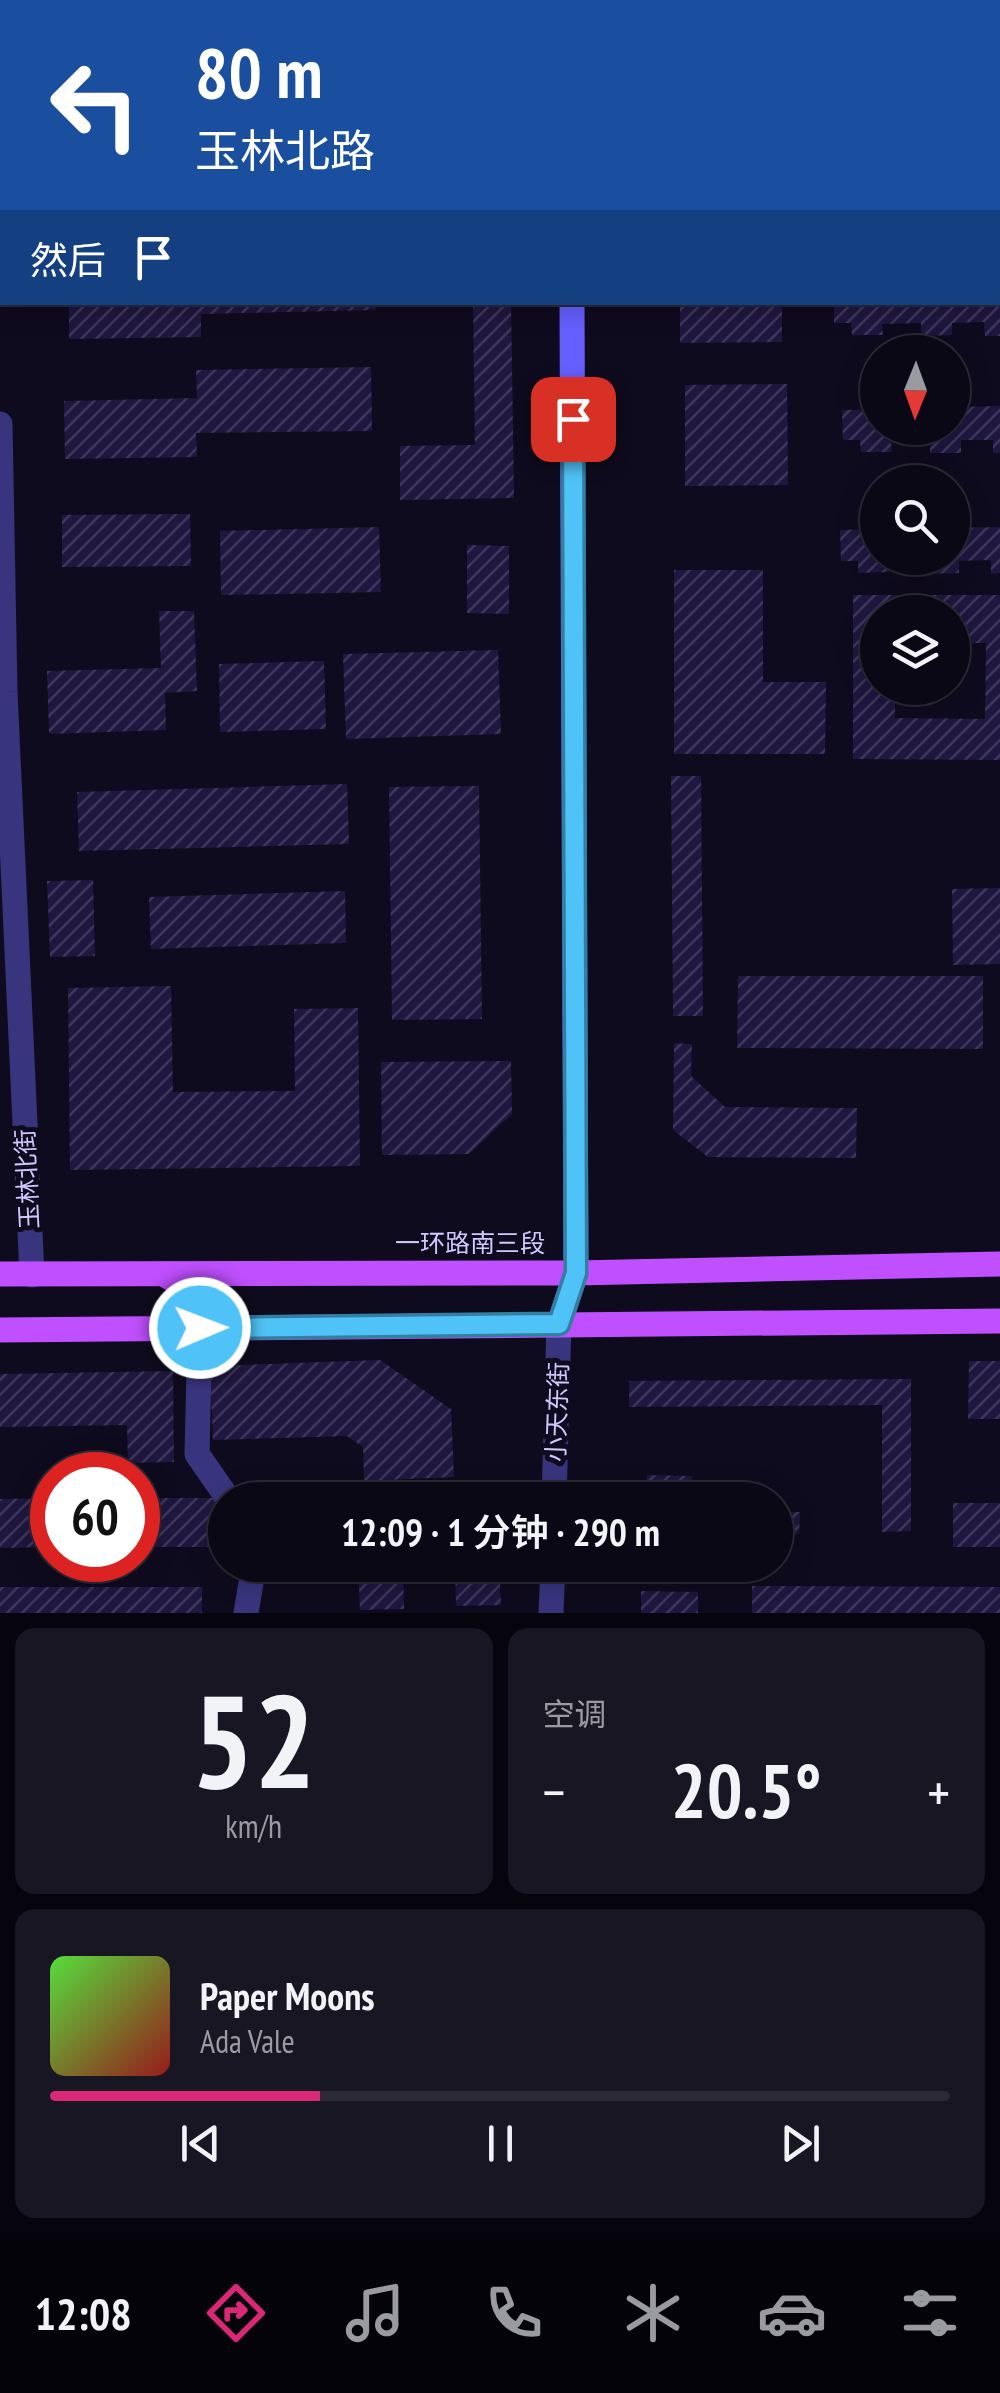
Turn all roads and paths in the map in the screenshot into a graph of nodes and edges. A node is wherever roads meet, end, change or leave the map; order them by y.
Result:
1 (572, 305) edge
2 (0, 424) edge
3 (2, 692) edge
4 (1000, 1264) edge
5 (576, 1273) junction
6 (0, 1274) edge
7 (32, 1274) junction
8 (163, 1274) junction
9 (1000, 1321) edge
10 (559, 1324) junction
11 (200, 1328) junction
12 (163, 1329) junction
13 (0, 1330) edge
14 (216, 1482) edge
15 (555, 1482) edge
16 (251, 1582) edge
17 (552, 1582) edge
18 (246, 1613) edge
19 (551, 1613) edge

1 - 5 main road
2 - 3 street, 玉林北街
3 - 7 street, 玉林北街
4 - 5 main road, 一环路南三段
5 - 8 main road, 一环路南三段
5 - 10 main road
6 - 7 main road, 一环路南三段
7 - 8 main road, 一环路南三段
8 - 12 main road
9 - 10 main road
10 - 11 main road
10 - 15 street, 小天东街
11 - 12 main road
11 - 14 street
12 - 13 main road
16 - 18 street
17 - 19 street

